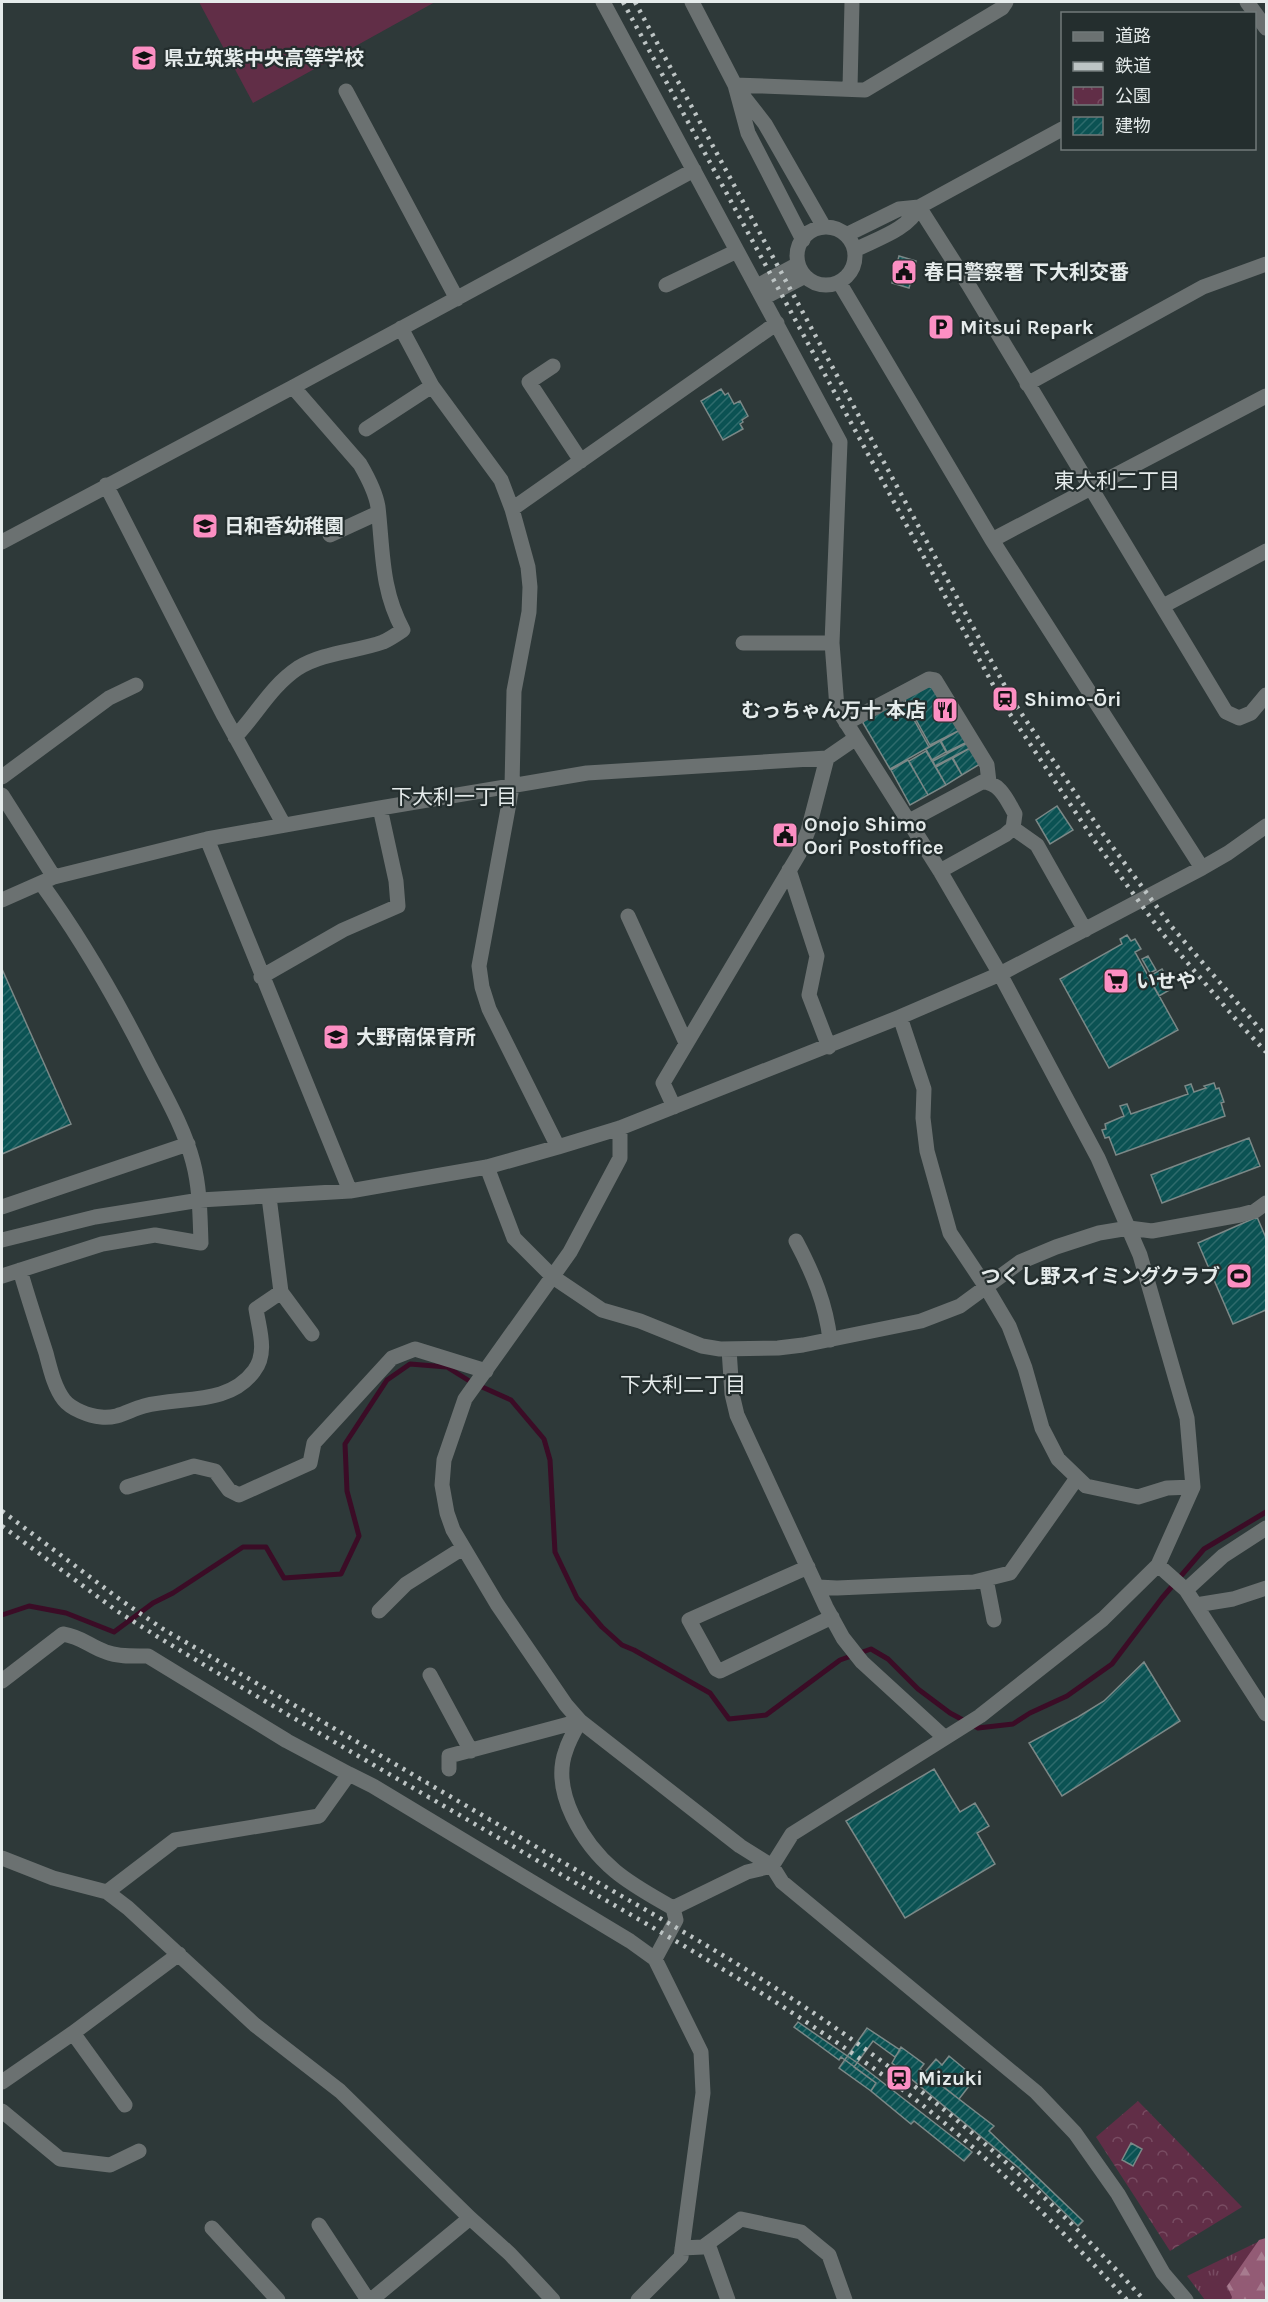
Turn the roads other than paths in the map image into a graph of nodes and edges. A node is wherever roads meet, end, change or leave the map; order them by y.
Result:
1 (603, 2) edge
2 (692, 2) edge
3 (852, 2) edge
4 (1006, 2) edge
5 (735, 85) junction
6 (850, 88) junction
7 (346, 91) dead end
8 (1061, 130) edge
9 (694, 170) junction
10 (919, 207) junction
11 (824, 227) junction
12 (846, 235) junction
13 (803, 240) junction
14 (855, 250) junction
15 (736, 251) junction
16 (1266, 264) edge
17 (802, 270) junction
18 (839, 282) junction
19 (666, 285) dead end
20 (760, 292) junction
21 (457, 299) junction
22 (777, 323) junction
23 (401, 328) junction
24 (553, 366) dead end
25 (1028, 384) junction
26 (432, 386) junction
27 (293, 387) junction
28 (1266, 396) edge
29 (366, 429) dead end
30 (581, 461) junction
31 (106, 485) junction
32 (1091, 488) junction
33 (512, 509) junction
34 (378, 513) junction
35 (330, 535) dead end
36 (992, 540) junction
37 (2, 542) edge
38 (1266, 551) edge
39 (1163, 606) junction
40 (743, 643) dead end
41 (832, 643) junction
42 (136, 685) dead end
43 (1266, 695) edge
44 (846, 723) junction
45 (235, 737) junction
46 (856, 738) junction
47 (827, 759) junction
48 (2, 777) edge
49 (989, 782) junction
50 (512, 787) junction
51 (2, 795) edge
52 (380, 807) junction
53 (909, 821) junction
54 (284, 825) junction
55 (1266, 826) edge
56 (1013, 828) junction
57 (207, 839) junction
58 (1202, 868) junction
59 (789, 870) junction
60 (940, 871) junction
61 (47, 880) junction
62 (2, 900) edge
63 (628, 916) dead end
64 (1085, 930) junction
65 (1000, 974) junction
66 (261, 977) junction
67 (900, 1017) junction
68 (686, 1043) junction
69 (829, 1047) junction
70 (674, 1107) junction
71 (620, 1128) junction
72 (188, 1144) junction
73 (558, 1148) junction
74 (487, 1167) junction
75 (350, 1191) junction
76 (268, 1197) junction
77 (200, 1200) junction
78 (1266, 1203) edge
79 (2, 1207) edge
80 (1129, 1228) junction
81 (2, 1240) edge
82 (796, 1241) dead end
83 (20, 1270) junction
84 (2, 1276) edge
85 (553, 1277) junction
86 (986, 1287) junction
87 (281, 1292) junction
88 (312, 1334) dead end
89 (830, 1340) junction
90 (729, 1349) junction
91 (486, 1371) junction
92 (1077, 1478) junction
93 (127, 1487) dead end
94 (1193, 1487) junction
95 (1266, 1528) edge
96 (463, 1548) junction
97 (1158, 1565) junction
98 (808, 1567) junction
99 (986, 1579) junction
100 (818, 1587) junction
101 (1266, 1588) edge
102 (1186, 1590) junction
103 (1196, 1605) junction
104 (379, 1611) dead end
105 (832, 1617) junction
106 (994, 1620) dead end
107 (430, 1675) dead end
108 (2, 1681) edge
109 (1266, 1714) edge
110 (580, 1721) junction
111 (948, 1735) junction
112 (471, 1751) junction
113 (449, 1769) dead end
114 (349, 1774) junction
115 (2, 1858) edge
116 (772, 1866) junction
117 (107, 1892) junction
118 (673, 1908) junction
119 (179, 1954) junction
120 (655, 1959) junction
121 (73, 2033) junction
122 (2, 2082) edge
123 (125, 2105) dead end
124 (2, 2111) edge
125 (139, 2151) dead end
126 (470, 2218) junction
127 (319, 2225) dead end
128 (212, 2228) dead end
129 (708, 2244) junction
130 (682, 2248) junction
131 (272, 2298) edge
132 (370, 2301) edge
133 (553, 2301) edge
134 (638, 2301) edge
135 (728, 2301) edge
136 (845, 2301) edge
137 (1186, 2301) edge

1 - 9 street
2 - 5 street
3 - 6 street
4 - 6 street
5 - 6 street
5 - 11 street
5 - 13 street
7 - 21 street
8 - 10 street
9 - 15 street
9 - 21 street
10 - 12 street
10 - 14 street
10 - 25 street
11 - 12 street
11 - 13 street
12 - 14 street
13 - 17 street
14 - 18 street
15 - 19 street
15 - 20 street
16 - 25 street
17 - 18 street
17 - 20 street
18 - 36 street
20 - 22 street
21 - 23 street
22 - 30 street
22 - 41 street
23 - 26 street
23 - 27 street
24 - 30 street
25 - 32 street
26 - 29 street
26 - 33 street
27 - 31 street
27 - 34 street
28 - 32 street
30 - 33 street
31 - 37 street
31 - 45 street
32 - 36 street
32 - 39 street
33 - 50 street
34 - 35 street
34 - 45 street
36 - 58 street
38 - 39 street
39 - 43 street
40 - 41 street
41 - 44 street
42 - 48 street
44 - 46 street
44 - 49 street
45 - 54 street
46 - 47 street
46 - 53 street
47 - 50 street
47 - 59 street
49 - 53 street
49 - 56 street
50 - 52 street
50 - 73 street
51 - 61 street
52 - 54 street
52 - 66 street
53 - 60 street
54 - 57 street
55 - 58 street
56 - 60 street
56 - 64 street
57 - 61 street
57 - 66 street
58 - 64 street
59 - 68 street
59 - 69 street
60 - 65 street
61 - 62 street
61 - 72 street
63 - 68 street
64 - 65 street
65 - 67 street
65 - 80 street
66 - 75 street
67 - 69 street
67 - 86 street
68 - 70 street
69 - 70 street
70 - 71 street
71 - 73 street
71 - 85 street
72 - 77 street
72 - 79 street
73 - 74 street
74 - 75 street
74 - 85 street
75 - 76 street
76 - 77 street
76 - 87 street
77 - 81 street
77 - 83 street
78 - 80 street
80 - 86 street
80 - 94 street
82 - 89 street
83 - 84 street
83 - 87 street
85 - 90 street
85 - 91 street
86 - 89 street
86 - 92 street
87 - 88 street
89 - 90 street
90 - 98 street
91 - 93 street
91 - 96 street
92 - 94 street
92 - 99 street
94 - 97 street
95 - 102 street
96 - 104 street
96 - 110 street
97 - 102 street
97 - 111 street
98 - 100 street
98 - 105 street
99 - 100 street
99 - 106 street
100 - 105 street
101 - 103 street
102 - 103 street
103 - 109 street
105 - 111 street
107 - 112 street
108 - 114 street
110 - 112 street
110 - 116 street
110 - 118 street
111 - 116 street
112 - 113 street
114 - 117 street
114 - 120 street
115 - 117 street
116 - 118 street
116 - 137 street
117 - 119 street
118 - 120 street
119 - 121 street
119 - 126 street
120 - 130 street
121 - 122 street
121 - 123 street
124 - 125 street
126 - 132 street
126 - 133 street
127 - 132 street
128 - 131 street
129 - 130 street
129 - 135 street
129 - 136 street
130 - 134 street

